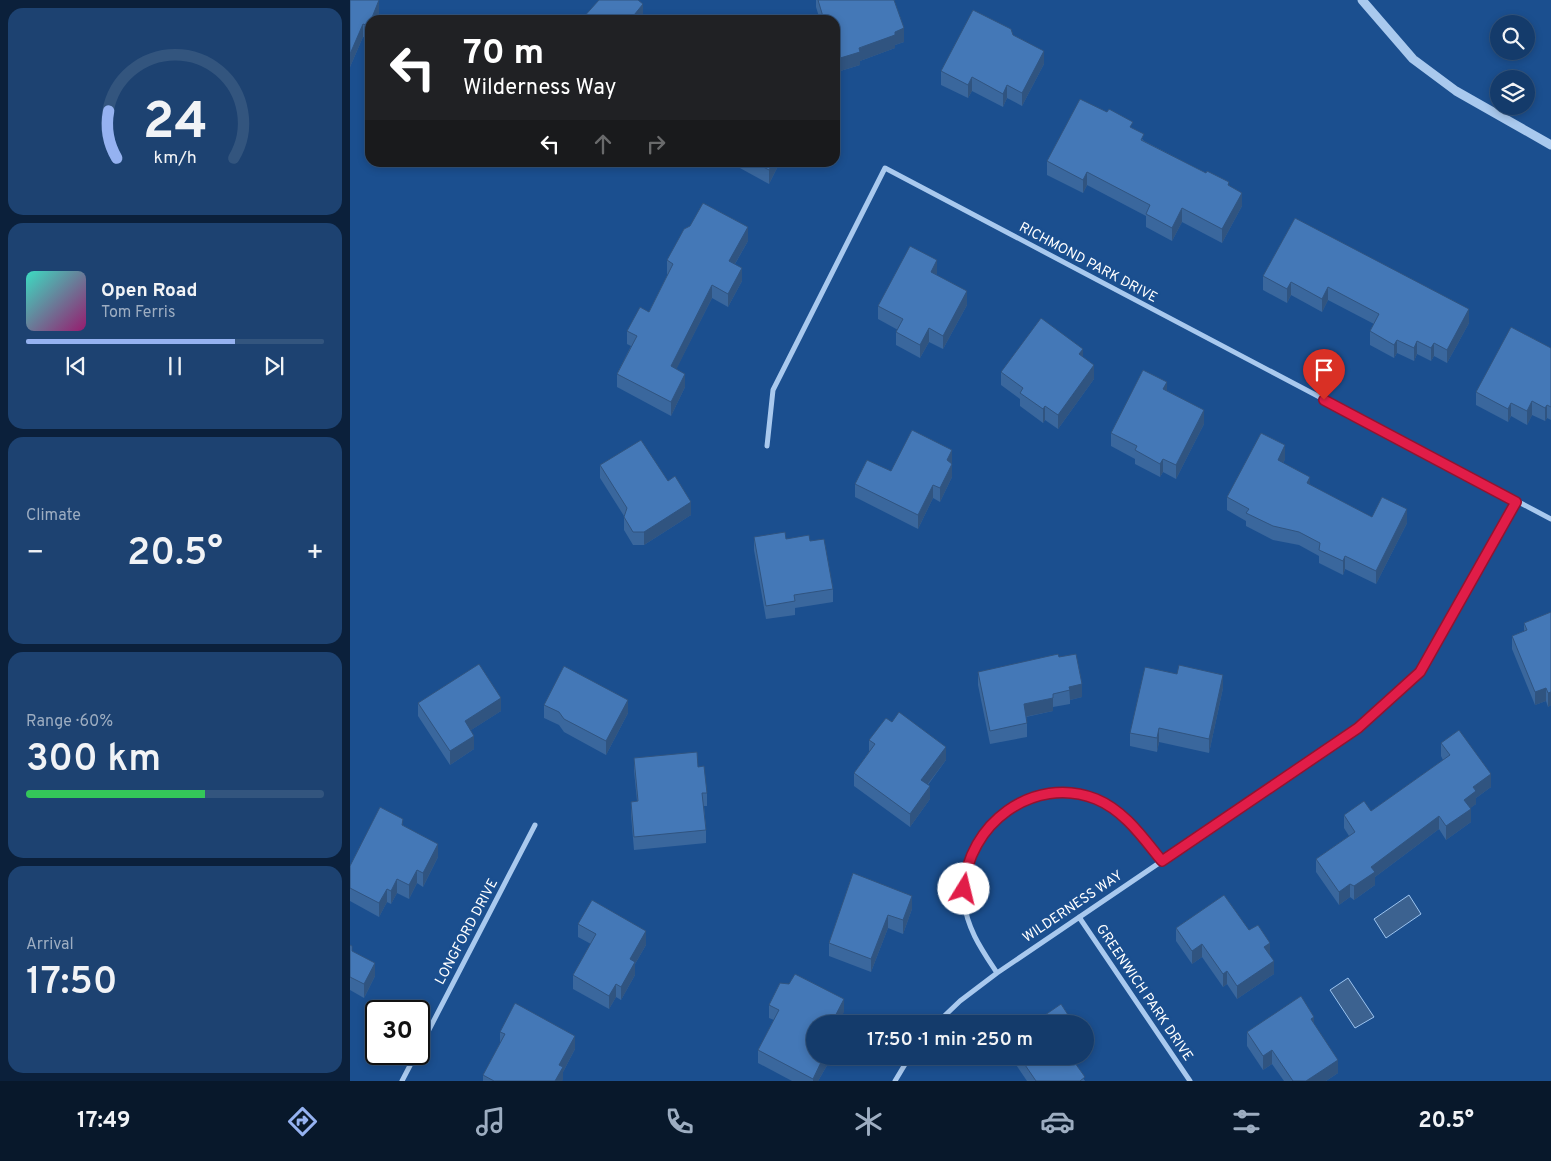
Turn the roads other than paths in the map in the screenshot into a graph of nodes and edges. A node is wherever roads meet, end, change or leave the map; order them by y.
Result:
1 (1362, 0) edge
2 (1551, 145) edge
3 (767, 446) dead end
4 (1516, 502) junction
5 (1551, 520) edge
6 (535, 825) dead end
7 (1162, 861) junction
8 (1079, 917) junction
9 (997, 973) junction
10 (945, 1015) edge
11 (430, 1028) edge
12 (410, 1065) edge
13 (905, 1065) edge
14 (402, 1081) edge
15 (895, 1081) edge
16 (1190, 1081) edge

1 - 2 street
3 - 4 street, RICHMOND PARK DRIVE
4 - 5 street, RICHMOND PARK DRIVE
4 - 7 street, WILDERNESS WAY
6 - 11 street, LONGFORD DRIVE
7 - 8 street, WILDERNESS WAY
7 - 9 street
8 - 9 street, WILDERNESS WAY
8 - 16 street, GREENWICH PARK DRIVE
9 - 10 street, WILDERNESS WAY
12 - 14 street
13 - 15 street

